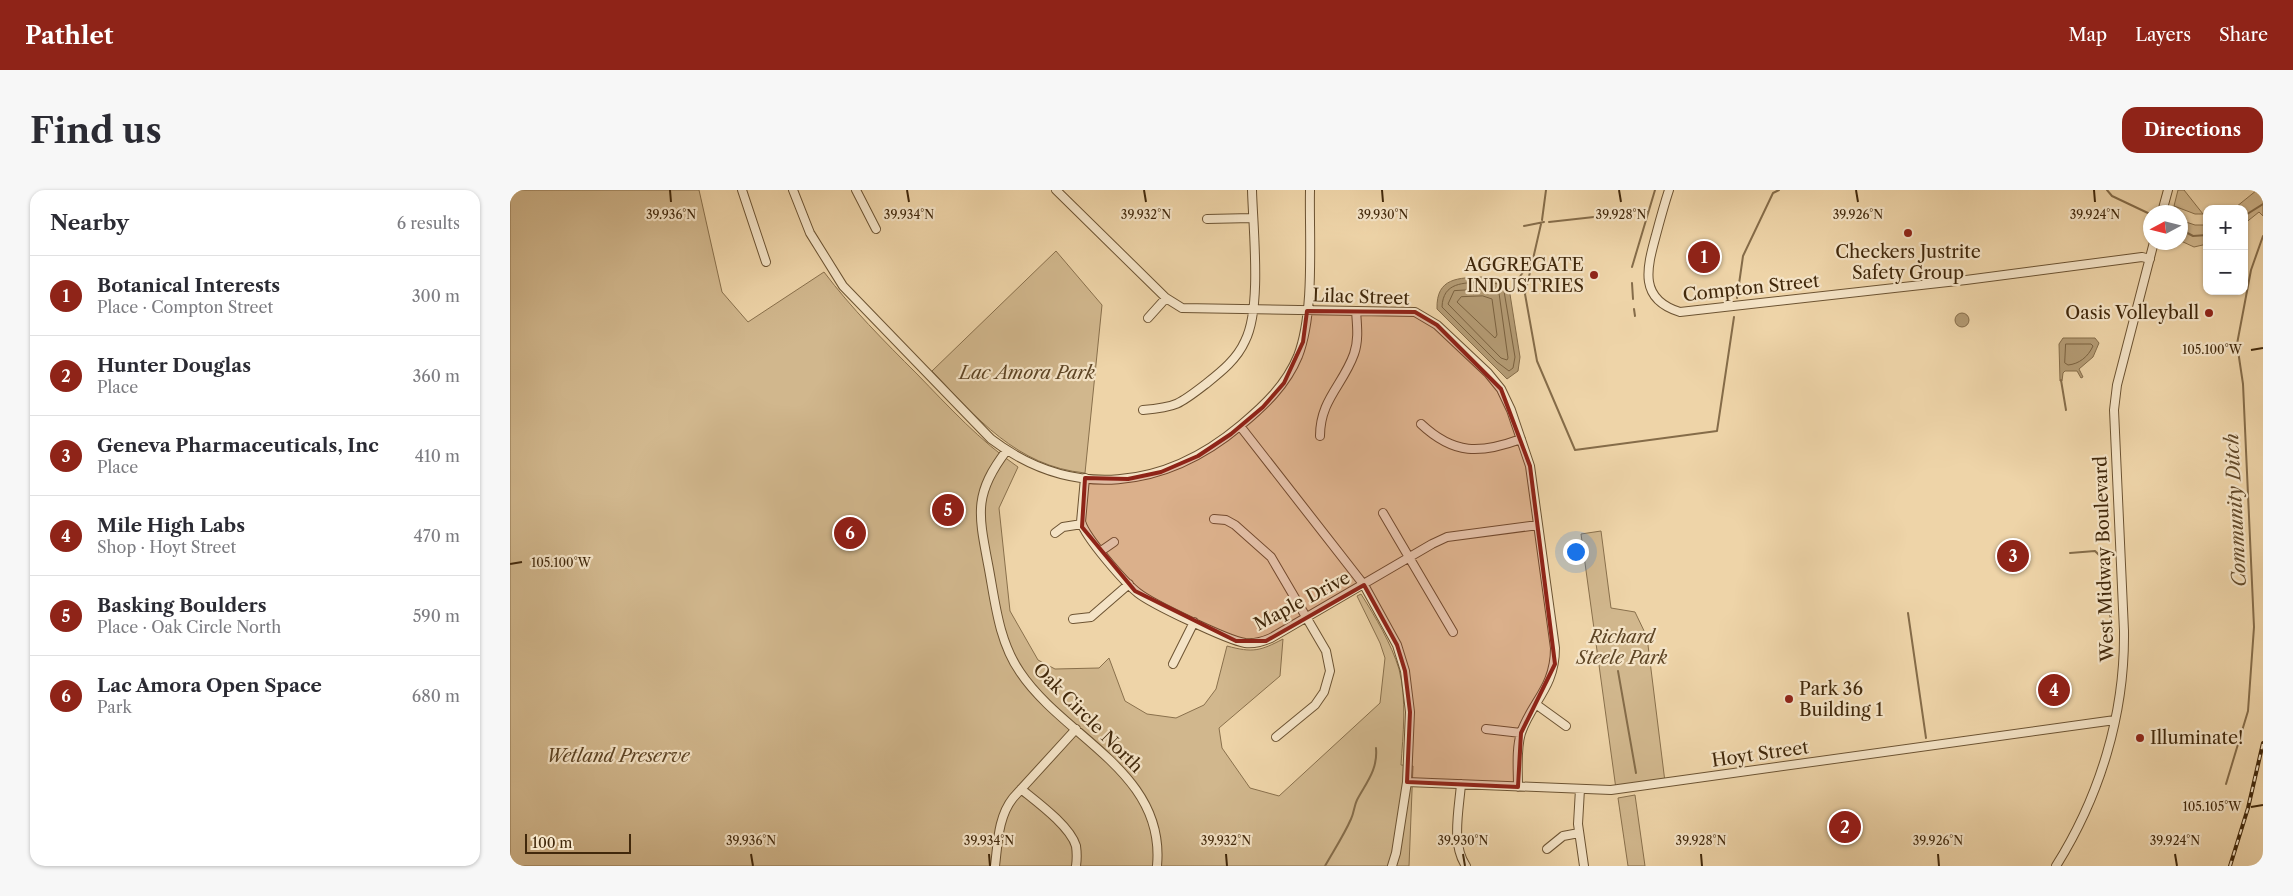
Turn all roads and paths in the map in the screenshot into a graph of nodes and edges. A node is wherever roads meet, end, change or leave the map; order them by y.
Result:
1 (742, 190) edge
2 (793, 190) edge
3 (856, 190) edge
4 (1056, 190) edge
5 (1252, 190) edge
6 (1310, 190) edge
7 (1669, 190) edge
8 (2168, 190) edge
9 (2164, 205) edge
10 (1252, 218) junction
11 (1207, 219) dead end
12 (876, 229) dead end
13 (2152, 250) edge
14 (2150, 259) junction
15 (766, 262) dead end
16 (1166, 298) junction
17 (1253, 308) junction
18 (1308, 311) junction
19 (1356, 311) junction
20 (1148, 318) dead end
21 (1143, 410) dead end
22 (1420, 424) dead end
23 (1240, 426) junction
24 (1320, 436) dead end
25 (1521, 439) junction
26 (1007, 450) junction
27 (1085, 478) junction
28 (1383, 513) dead end
29 (1214, 519) dead end
30 (1082, 524) junction
31 (1538, 525) junction
32 (1055, 533) dead end
33 (1114, 542) dead end
34 (1101, 551) junction
35 (1409, 558) junction
36 (1129, 584) junction
37 (1364, 585) junction
38 (1307, 617) junction
39 (1073, 619) dead end
40 (1194, 622) junction
41 (1453, 632) dead end
42 (1173, 664) dead end
43 (1537, 705) junction
44 (2115, 720) junction
45 (1566, 726) dead end
46 (1076, 729) junction
47 (1486, 729) dead end
48 (1521, 733) junction
49 (1276, 737) dead end
50 (1407, 782) junction
51 (1461, 784) junction
52 (1518, 787) junction
53 (1021, 789) junction
54 (1580, 790) junction
55 (1579, 833) junction
56 (1547, 848) dead end
57 (995, 866) edge
58 (1076, 866) edge
59 (1158, 866) edge
60 (1392, 866) edge
61 (1466, 866) edge
62 (1584, 866) edge
63 (2056, 866) edge

1 - 15 street
2 - 26 street
3 - 12 street
4 - 16 street, Lilac Street
5 - 10 street
6 - 18 street
7 - 14 street, Compton Street
8 - 9 street
10 - 11 street
10 - 17 street
13 - 14 street, West Midway Boulevard
14 - 44 street, West Midway Boulevard
16 - 17 street, Lilac Street
16 - 20 street
17 - 18 street, Lilac Street
17 - 21 street
18 - 19 street, Lilac Street
18 - 23 street
19 - 24 street
19 - 25 street, Lilac Street
22 - 25 street
23 - 27 street
23 - 37 street
25 - 31 street, Lilac Street
26 - 27 street
26 - 46 street, Oak Circle North
27 - 30 street
28 - 35 street
29 - 38 street
30 - 32 street
30 - 34 street, Maple Drive
31 - 35 street, Maple Drive
31 - 43 street, Lilac Street
33 - 34 street
34 - 36 street, Maple Drive
35 - 37 street, Maple Drive
35 - 41 street
36 - 39 street
36 - 40 street, Maple Drive
37 - 38 street, Maple Drive
37 - 50 street
38 - 40 street, Maple Drive
38 - 49 street
40 - 42 street
43 - 45 street
43 - 48 street, Lilac Street
44 - 54 street, Hoyt Street
44 - 63 street, West Midway Boulevard
46 - 53 street
46 - 59 street, Oak Circle North
47 - 48 street
48 - 52 street, Lilac Street
50 - 51 street, Hoyt Street
50 - 60 street
51 - 52 street, Hoyt Street
51 - 61 street
52 - 54 street, Hoyt Street
53 - 57 street
53 - 58 street
54 - 55 street
55 - 56 street
55 - 62 street

